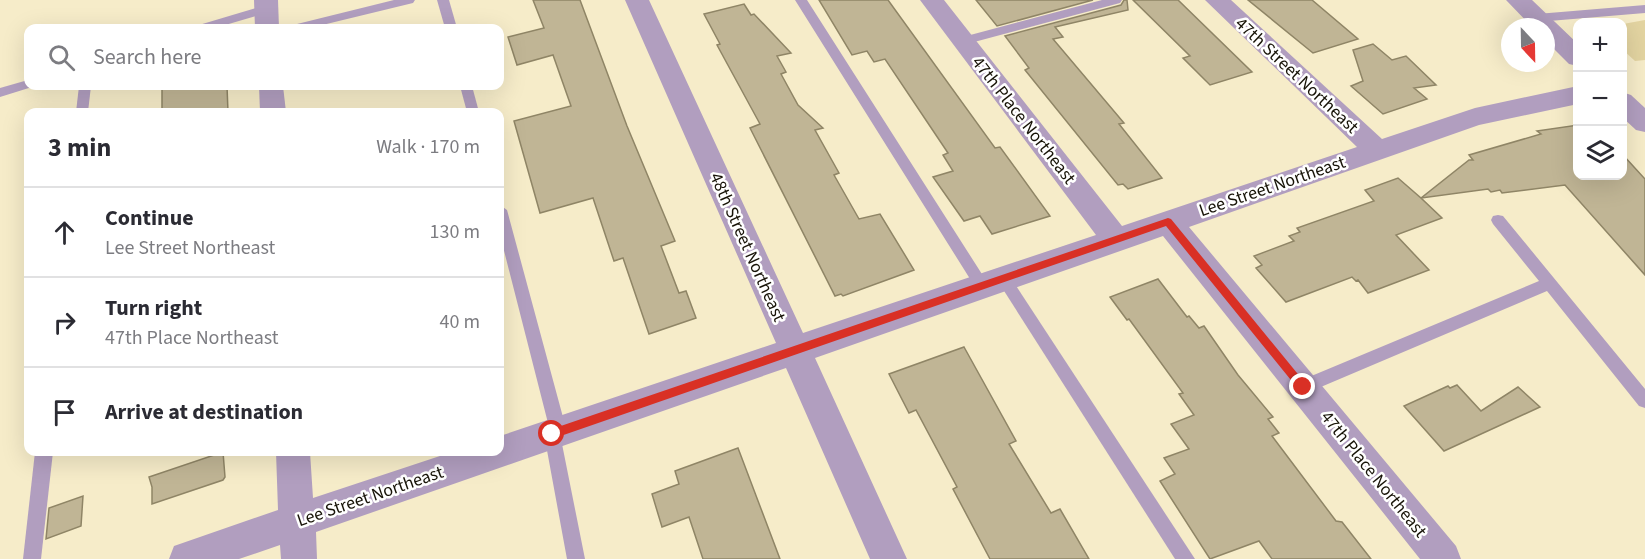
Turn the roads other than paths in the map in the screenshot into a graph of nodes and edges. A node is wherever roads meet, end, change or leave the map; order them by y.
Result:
1 (409, 0) edge
2 (443, 0) edge
3 (801, 0) edge
4 (932, 0) edge
5 (1116, 0) edge
6 (1217, 0) edge
7 (1518, 0) edge
8 (644, 1) edge
9 (1645, 9) edge
10 (266, 13) edge
11 (1537, 18) joint
12 (220, 24) edge
13 (313, 24) edge
14 (450, 24) edge
15 (1555, 36) edge
16 (963, 41) junction
17 (1573, 53) edge
18 (24, 85) edge
19 (85, 90) edge
20 (271, 90) edge
21 (467, 90) edge
22 (0, 93) edge
23 (1573, 96) edge
24 (1627, 96) edge
25 (1645, 97) edge
26 (1627, 105) edge
27 (82, 108) edge
28 (273, 108) edge
29 (472, 108) edge
30 (1645, 123) edge
31 (1377, 150) junction
32 (1498, 220) dead end
33 (1168, 222) junction
34 (504, 226) edge
35 (1116, 240) junction
36 (993, 283) junction
37 (1549, 283) junction
38 (795, 350) junction
39 (1303, 387) junction
40 (1645, 401) edge
41 (556, 433) junction
42 (504, 451) edge
43 (44, 456) edge
44 (293, 456) edge
45 (488, 456) edge
46 (297, 521) junction
47 (32, 559) edge
48 (188, 559) edge
49 (299, 559) edge
50 (576, 559) edge
51 (888, 559) edge
52 (1186, 559) edge
53 (1443, 559) edge

1 - 13 lane
2 - 14 lane
3 - 36 lane
4 - 16 street, 47th Place Northeast
5 - 16 lane
6 - 31 street, 47th Street Northeast
7 - 11 street
8 - 38 street, 48th Street Northeast
9 - 11 lane
10 - 12 lane
15 - 17 street
16 - 35 street, 47th Place Northeast
18 - 22 lane
19 - 27 lane
20 - 28 street
21 - 29 lane
23 - 31 street, Lee Street Northeast
24 - 25 street
26 - 30 street
31 - 33 street, Lee Street Northeast
32 - 37 lane
33 - 35 street, Lee Street Northeast
33 - 39 street, 47th Place Northeast
34 - 41 lane
35 - 36 street, Lee Street Northeast
36 - 38 street, Lee Street Northeast
36 - 52 lane
37 - 39 lane
37 - 40 lane
38 - 41 street, Lee Street Northeast
38 - 51 street, 48th Street Northeast
39 - 53 street, 47th Place Northeast
41 - 42 street, Lee Street Northeast
41 - 50 lane
43 - 47 lane
44 - 46 street
45 - 46 street, Lee Street Northeast
46 - 48 street, Lee Street Northeast
46 - 49 street

